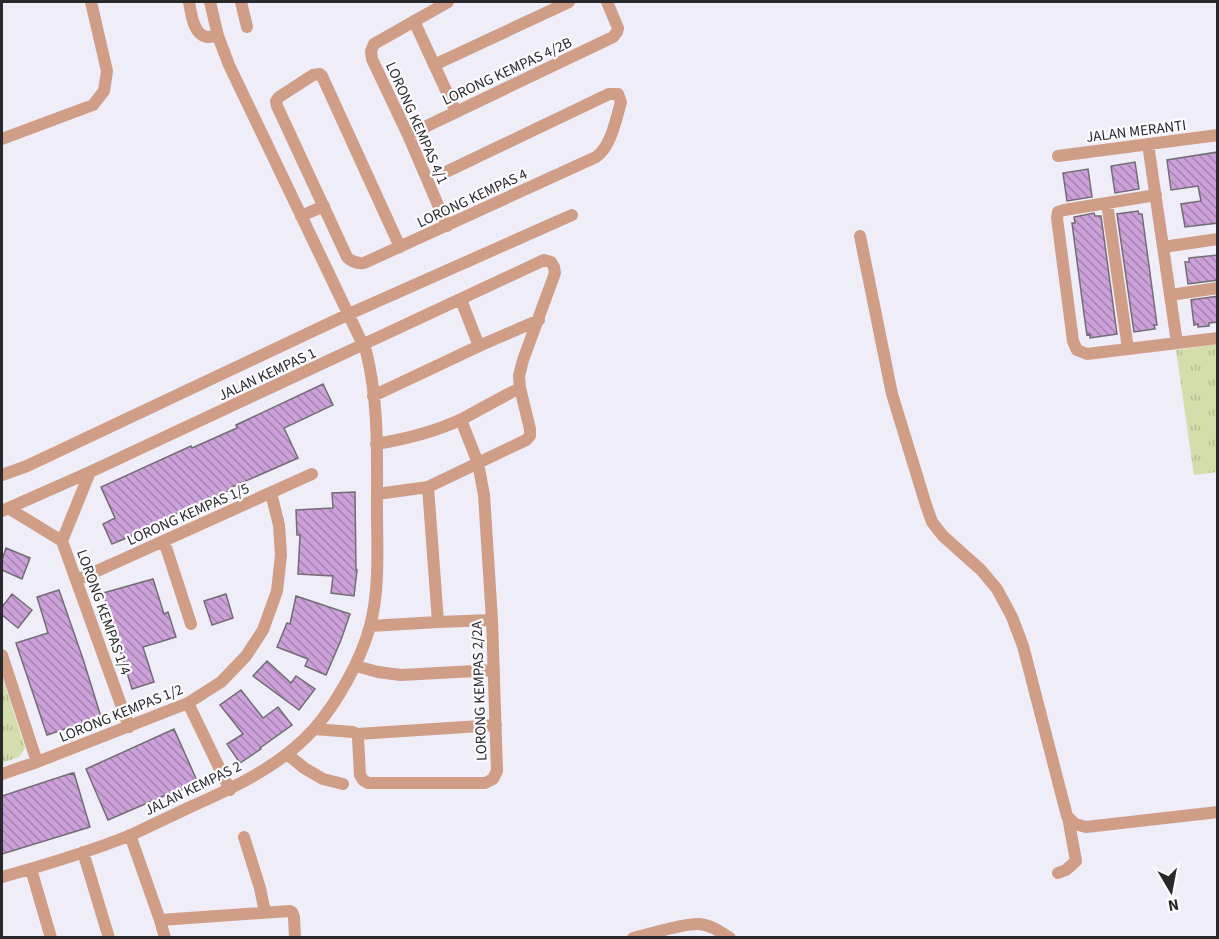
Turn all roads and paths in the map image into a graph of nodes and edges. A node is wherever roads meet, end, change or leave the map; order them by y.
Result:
1 (91, 2) edge
2 (189, 2) edge
3 (210, 2) edge
4 (241, 2) edge
5 (448, 2) edge
6 (569, 2) edge
7 (607, 2) edge
8 (414, 21) junction
9 (247, 27) dead end
10 (218, 36) junction
11 (434, 65) junction
12 (456, 112) junction
13 (408, 135) junction
14 (1218, 135) edge
15 (2, 139) edge
16 (1148, 144) junction
17 (1058, 156) dead end
18 (448, 171) dead end
19 (1156, 195) junction
20 (1107, 203) junction
21 (324, 206) junction
22 (572, 215) dead end
23 (301, 216) junction
24 (447, 226) junction
25 (860, 236) dead end
26 (1218, 239) edge
27 (400, 247) junction
28 (1164, 247) junction
29 (1218, 288) edge
30 (1170, 295) junction
31 (461, 300) junction
32 (349, 314) junction
33 (538, 320) junction
34 (1218, 338) edge
35 (1178, 343) junction
36 (364, 345) junction
37 (479, 346) junction
38 (1128, 349) junction
39 (520, 388) junction
40 (373, 396) junction
41 (460, 420) junction
42 (376, 444) junction
43 (478, 463) junction
44 (90, 472) junction
45 (312, 474) dead end
46 (2, 475) edge
47 (428, 487) junction
48 (271, 493) junction
49 (377, 494) junction
50 (5, 510) edge
51 (62, 541) junction
52 (164, 542) junction
53 (77, 580) junction
54 (492, 620) junction
55 (438, 622) junction
56 (191, 624) dead end
57 (370, 626) junction
58 (2, 655) edge
59 (356, 666) junction
60 (494, 670) junction
61 (188, 703) junction
62 (496, 726) junction
63 (129, 727) junction
64 (314, 729) junction
65 (357, 734) junction
66 (287, 754) junction
67 (38, 762) junction
68 (2, 774) edge
69 (343, 784) dead end
70 (230, 789) junction
71 (1218, 812) edge
72 (1067, 816) junction
73 (130, 835) junction
74 (244, 837) dead end
75 (83, 852) junction
76 (31, 869) junction
77 (1058, 873) dead end
78 (2, 878) edge
79 (265, 912) junction
80 (160, 920) junction
81 (51, 938) edge
82 (109, 938) edge
83 (165, 938) edge
84 (295, 938) edge
85 (633, 938) edge
86 (730, 938) edge

1 - 15 street
2 - 10 street
3 - 10 street, JALAN KEMPAS 2
4 - 9 street
5 - 8 street, LORONG KEMPAS 4/1
6 - 11 street
7 - 12 street, LORONG KEMPAS 4/2B
8 - 11 street
8 - 13 street, LORONG KEMPAS 4/1
10 - 23 street, JALAN KEMPAS 2
11 - 12 street
12 - 13 street, LORONG KEMPAS 4/2B
13 - 24 street, LORONG KEMPAS 4/1
14 - 16 street, JALAN MERANTI
16 - 17 street, JALAN MERANTI
16 - 19 street
18 - 24 street, LORONG KEMPAS 4
19 - 20 street
19 - 28 street
20 - 38 street
20 - 38 street
21 - 23 street
21 - 27 street, LORONG KEMPAS 4
21 - 27 street, LORONG KEMPAS 4
22 - 32 street
23 - 32 street, JALAN KEMPAS 2
24 - 27 street, LORONG KEMPAS 4
25 - 72 street
26 - 28 street
28 - 30 street
29 - 30 street
30 - 35 street
31 - 33 street, JALAN KEMPAS 1
31 - 36 street, JALAN KEMPAS 1
31 - 37 street
32 - 36 street, JALAN KEMPAS 2
32 - 46 street
33 - 37 street
33 - 39 street
34 - 35 street
35 - 38 street
36 - 40 street, JALAN KEMPAS 2
36 - 44 street, JALAN KEMPAS 1
37 - 40 street
39 - 41 street
39 - 43 street
40 - 42 street, JALAN KEMPAS 2
41 - 42 street
41 - 43 street, LORONG KEMPAS 2/2A
42 - 49 street, JALAN KEMPAS 2
43 - 47 street
43 - 54 street, LORONG KEMPAS 2/2A
44 - 50 street, JALAN KEMPAS 1
44 - 51 street, LORONG KEMPAS 1/4
45 - 48 street, LORONG KEMPAS 1/5
47 - 49 street
47 - 55 street
48 - 52 street, LORONG KEMPAS 1/5
48 - 61 street, LORONG KEMPAS 1/2
49 - 57 street, JALAN KEMPAS 2
50 - 51 street, LORONG KEMPAS 1/4
51 - 53 street, LORONG KEMPAS 1/4
52 - 53 street, LORONG KEMPAS 1/5
52 - 56 street
53 - 63 street, LORONG KEMPAS 1/4
54 - 55 street
54 - 60 street, LORONG KEMPAS 2/2A
55 - 57 street
57 - 59 street, JALAN KEMPAS 2
58 - 67 street
59 - 60 street
59 - 64 street, JALAN KEMPAS 2
60 - 62 street, LORONG KEMPAS 2/2A
61 - 63 street, LORONG KEMPAS 1/2
61 - 70 street
62 - 65 street
62 - 65 street, LORONG KEMPAS 2/2A
63 - 67 street, LORONG KEMPAS 1/2
64 - 65 street
64 - 66 street, JALAN KEMPAS 2
66 - 69 street
66 - 70 street, JALAN KEMPAS 2
67 - 68 street, LORONG KEMPAS 1/2
70 - 73 street, JALAN KEMPAS 2
71 - 72 street
72 - 77 street
73 - 75 street, JALAN KEMPAS 2
73 - 80 street
74 - 79 street
75 - 76 street, JALAN KEMPAS 2
75 - 82 street
76 - 78 street, JALAN KEMPAS 2
76 - 81 street
79 - 80 street
79 - 84 street
80 - 83 street
85 - 86 street

